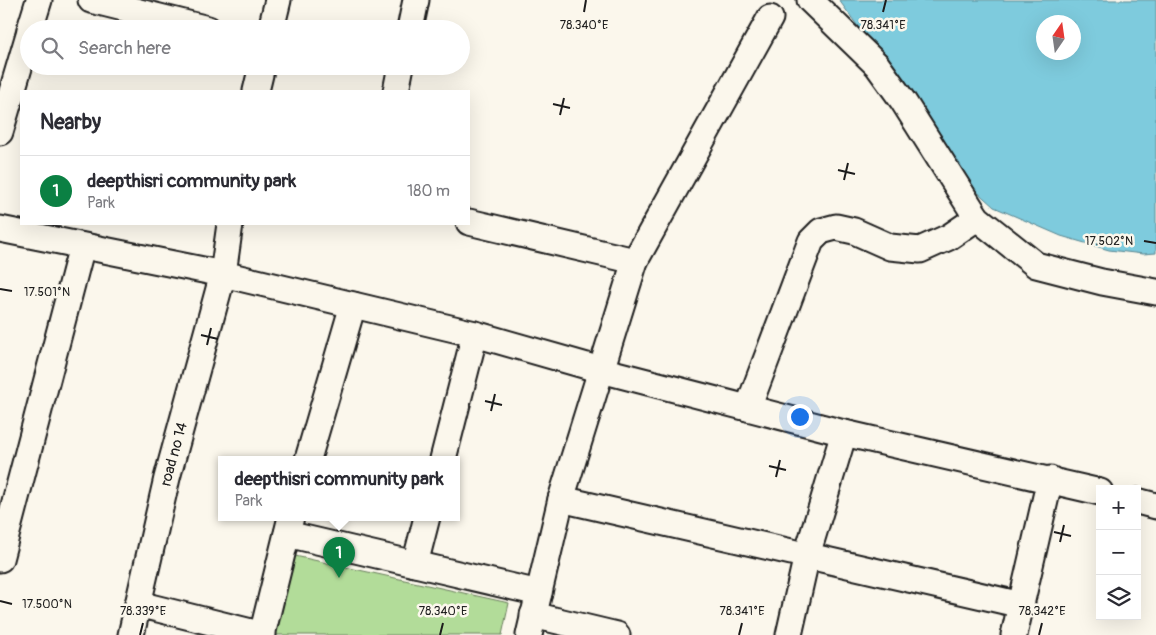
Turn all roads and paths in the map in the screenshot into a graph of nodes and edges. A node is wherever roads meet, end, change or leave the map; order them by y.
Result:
1 (39, 0) edge
2 (91, 0) edge
3 (278, 0) edge
4 (416, 0) edge
5 (810, 0) edge
6 (770, 18) dead end
7 (33, 20) edge
8 (172, 20) edge
9 (273, 20) edge
10 (412, 20) edge
11 (22, 75) edge
12 (260, 75) edge
13 (399, 75) edge
14 (256, 90) edge
15 (396, 90) edge
16 (13, 122) edge
17 (977, 218) junction
18 (470, 222) edge
19 (230, 225) edge
20 (0, 229) edge
21 (82, 246) junction
22 (635, 261) junction
23 (223, 274) junction
24 (1156, 292) edge
25 (353, 305) junction
26 (475, 334) junction
27 (601, 370) junction
28 (748, 408) junction
29 (844, 433) junction
30 (309, 456) edge
31 (443, 456) edge
32 (1050, 479) junction
33 (1096, 491) edge
34 (561, 499) junction
35 (1141, 502) edge
36 (1156, 506) edge
37 (427, 521) edge
38 (289, 526) edge
39 (807, 555) junction
40 (0, 559) edge
41 (415, 564) junction
42 (138, 604) junction
43 (1022, 605) junction
44 (534, 614) edge
45 (132, 635) edge
46 (262, 635) edge
47 (617, 635) edge
48 (788, 635) edge
49 (1014, 635) edge

1 - 7 street
2 - 8 street
3 - 9 street
4 - 10 street
5 - 17 street
6 - 22 street
11 - 16 street
12 - 14 street
13 - 15 street
17 - 24 street
17 - 28 street
18 - 22 street
19 - 23 street, road no 14
20 - 21 street
21 - 23 street
21 - 40 street
22 - 27 street
23 - 25 street
23 - 42 street, road no 14
25 - 26 street
25 - 30 street
26 - 27 street
26 - 31 street
27 - 28 street
27 - 34 street
28 - 29 street
29 - 32 street
29 - 39 street
32 - 33 street
32 - 43 street
34 - 39 street
34 - 44 street
35 - 36 street
37 - 41 street
38 - 41 street
38 - 46 street
39 - 43 street
39 - 48 street
41 - 44 street
42 - 45 street, road no 14
42 - 46 street
43 - 49 street
44 - 47 street

